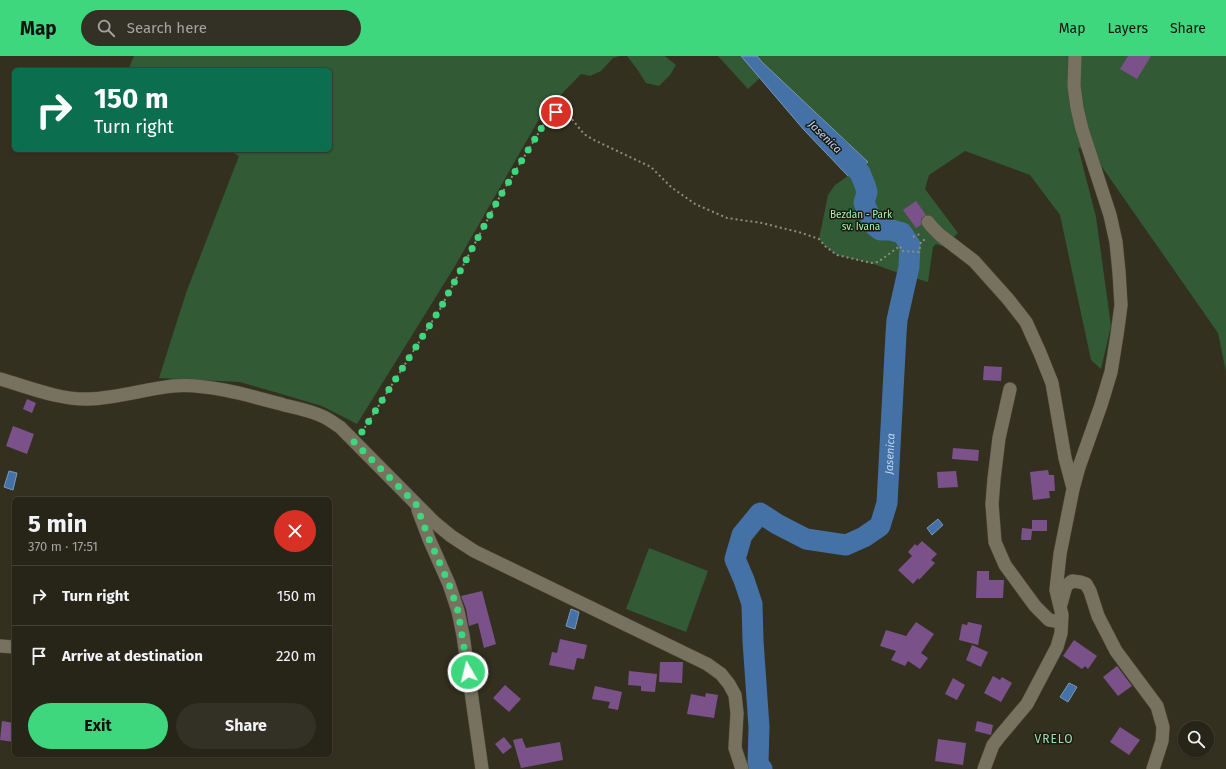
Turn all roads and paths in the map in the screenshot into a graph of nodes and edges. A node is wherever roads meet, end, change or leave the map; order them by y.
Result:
1 (1075, 56) edge
2 (928, 222) dead end
3 (922, 241) dead end
4 (0, 379) edge
5 (1010, 389) dead end
6 (354, 442) junction
7 (1073, 489) junction
8 (416, 504) junction
9 (1061, 606) junction
10 (1061, 622) junction
11 (0, 646) edge
12 (12, 647) edge
13 (482, 769) edge
14 (742, 769) edge
15 (984, 769) edge
16 (1153, 769) edge

1 - 7 street
2 - 7 street
3 - 6 path
4 - 6 street
5 - 10 street
6 - 8 street
7 - 9 street
8 - 13 street
8 - 14 street
9 - 10 street
9 - 16 street
10 - 15 street
11 - 12 street

